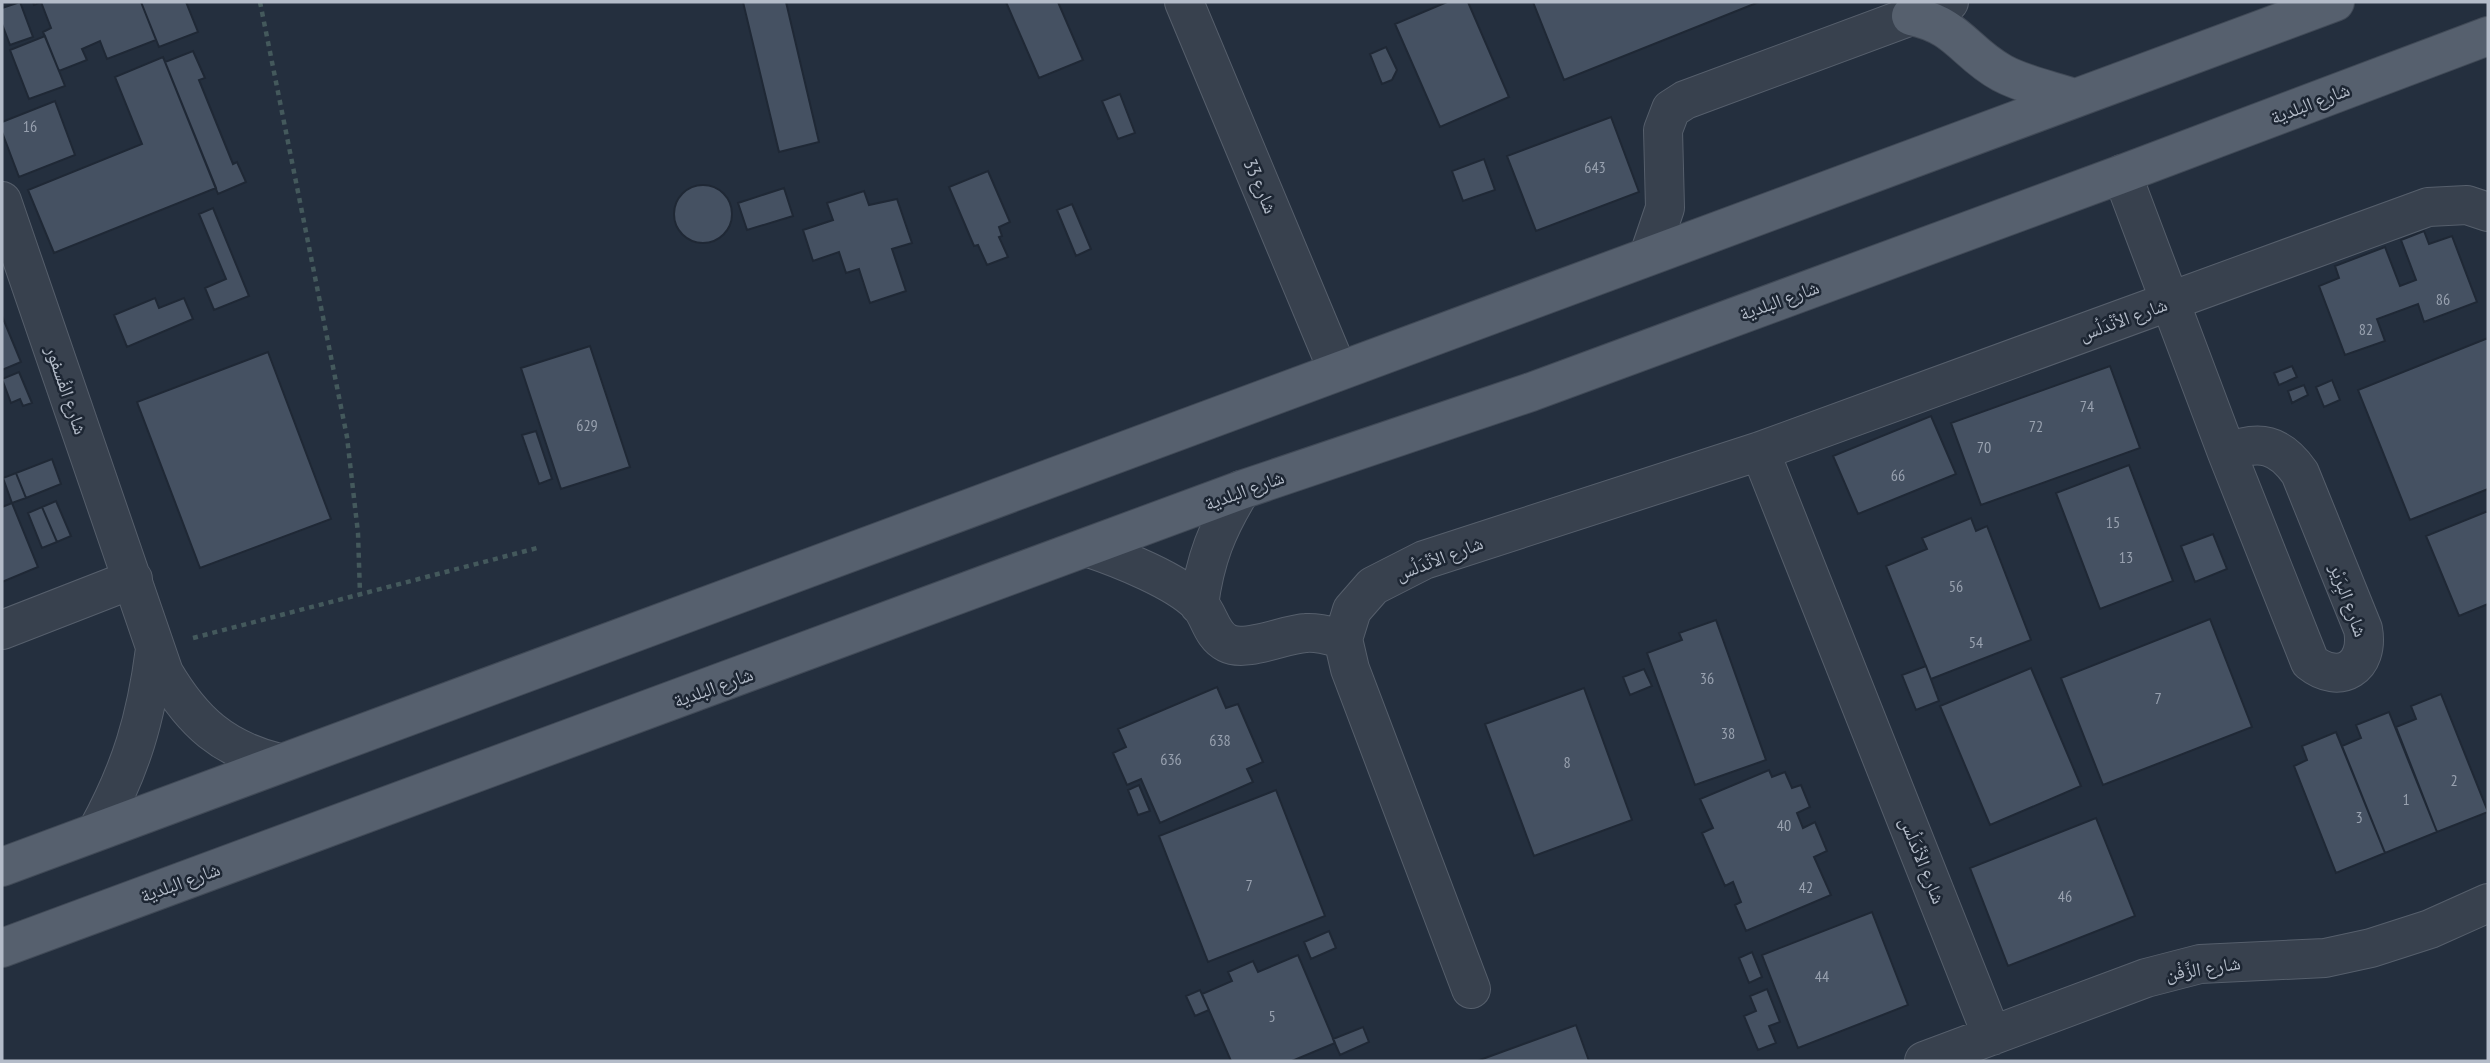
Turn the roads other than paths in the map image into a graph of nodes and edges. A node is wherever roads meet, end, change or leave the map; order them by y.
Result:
1 (1184, 2) edge
2 (1949, 2) edge
3 (2335, 2) edge
4 (1911, 16) junction
5 (2488, 36) edge
6 (2074, 98) junction
7 (2122, 174) junction
8 (2, 201) edge
9 (2488, 212) edge
10 (1649, 255) junction
11 (2170, 302) junction
12 (1338, 371) junction
13 (1760, 451) junction
14 (2227, 453) junction
15 (1241, 490) junction
16 (1089, 548) junction
17 (133, 579) junction
18 (1199, 605) junction
19 (2, 631) edge
20 (1343, 639) junction
21 (155, 649) junction
22 (279, 763) junction
23 (97, 831) junction
24 (2, 867) edge
25 (2488, 903) edge
26 (2, 948) edge
27 (1471, 989) dead end
28 (1992, 1036) junction
29 (1924, 1061) edge

1 - 12 street, شارع 33
2 - 4 street
3 - 6 main road
4 - 6 main road
4 - 10 street
5 - 7 main road, شارع البلدية
6 - 10 main road
7 - 11 street, شارع البِرَيْر
7 - 15 main road, شارع البلدية
8 - 17 street, شارع الفُسفور
9 - 11 street, شارع الأنْدَلُس
10 - 12 main road
11 - 13 street, شارع الأنْدَلُس
11 - 14 street, شارع البِرَيْر
12 - 22 main road
13 - 20 street, شارع الأنْدَلُس
13 - 28 street, شارع الأنْدَلُس
14 - 14 street, شارع البِرَيْر
15 - 16 main road, شارع البلدية
15 - 18 street
16 - 18 street
16 - 26 main road, شارع البلدية
17 - 19 street
17 - 21 street, شارع الفُسفور
18 - 20 street
20 - 27 street
21 - 22 street, شارع الفُسفور
21 - 23 street, شارع الفُسفور
22 - 23 main road
23 - 24 main road
25 - 28 street, شارع الزَّفْن
28 - 29 street, شارع الزَّفْن

